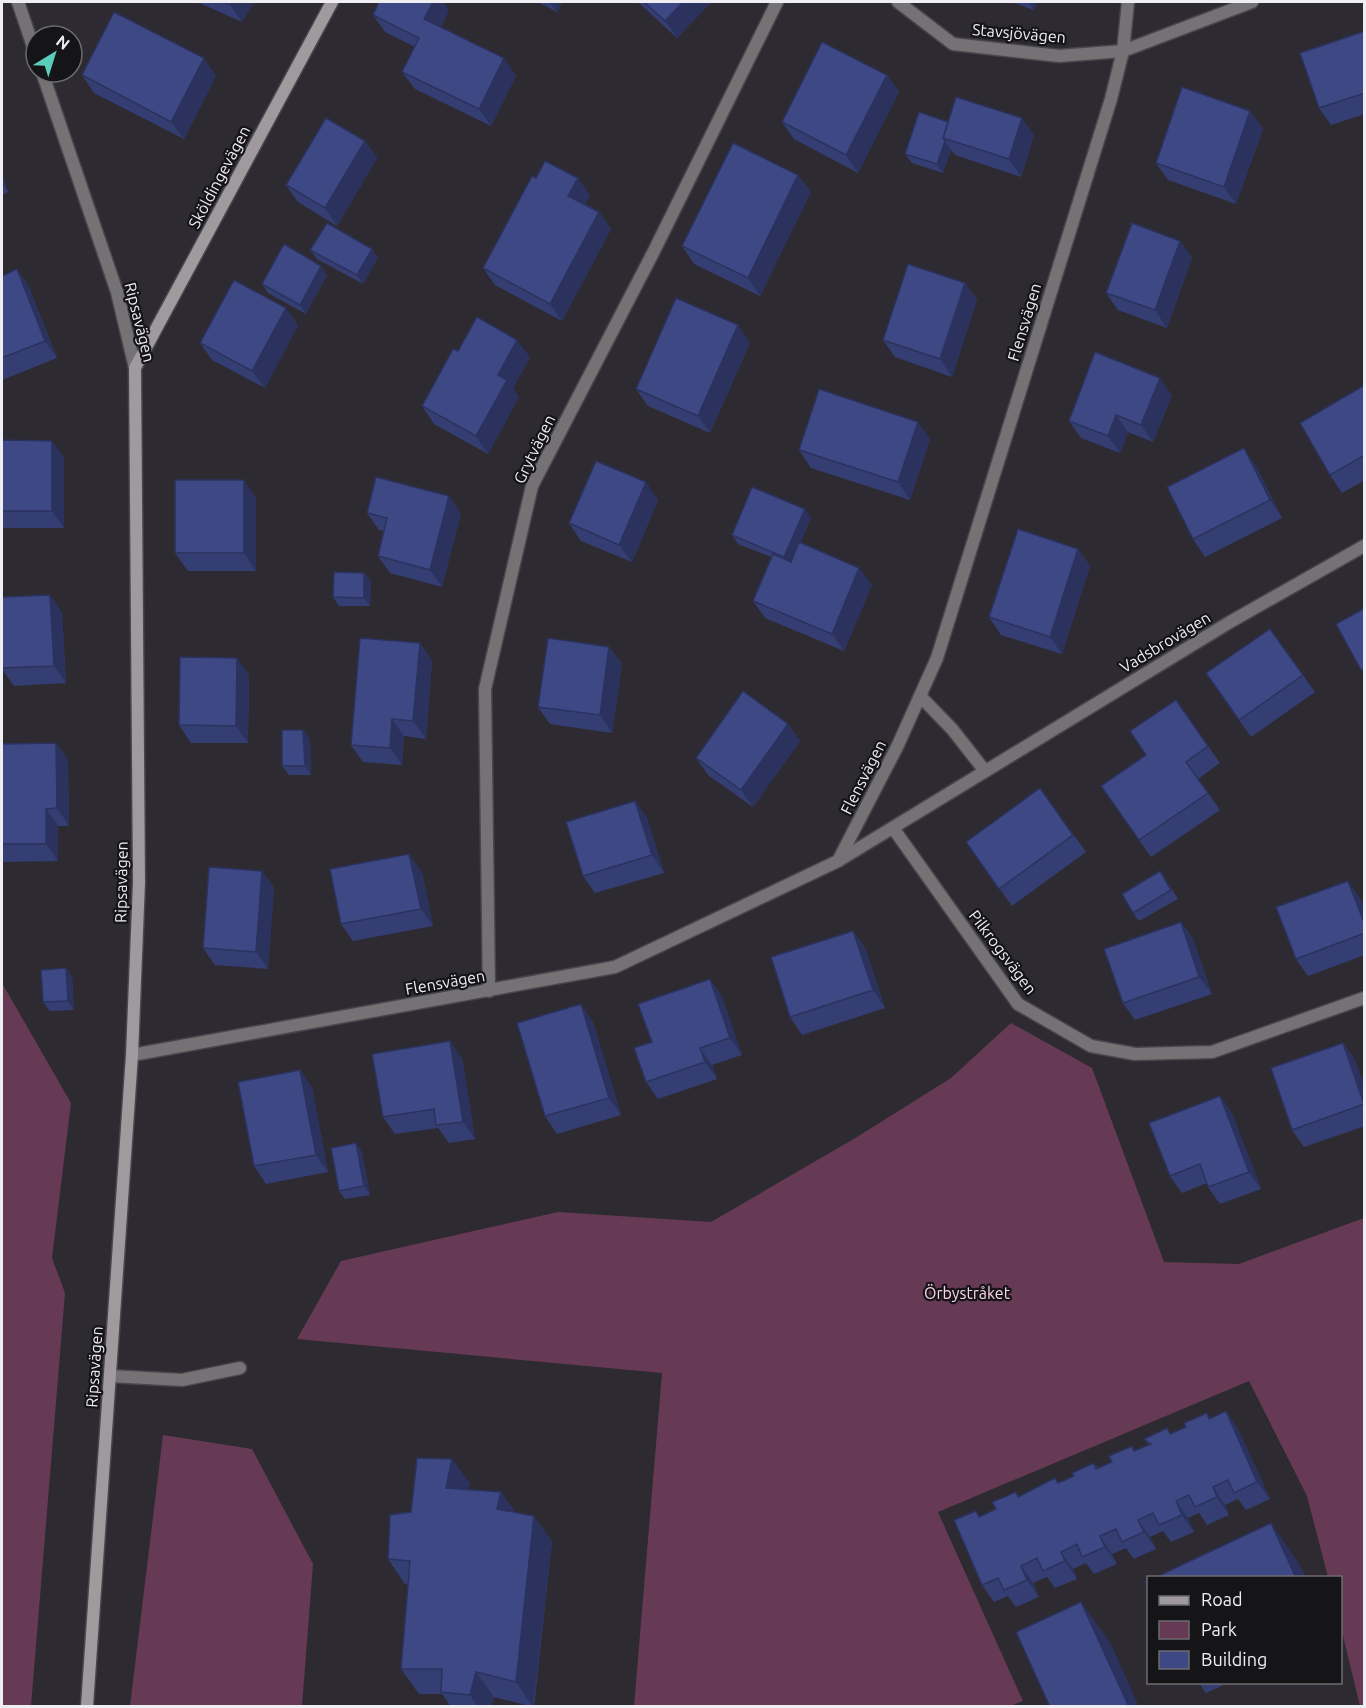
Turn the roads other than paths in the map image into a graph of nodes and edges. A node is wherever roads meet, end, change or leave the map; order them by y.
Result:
1 (18, 2) edge
2 (332, 2) edge
3 (777, 2) edge
4 (898, 2) edge
5 (1128, 2) edge
6 (1252, 2) edge
7 (25, 24) edge
8 (1123, 51) junction
9 (46, 84) edge
10 (135, 368) junction
11 (1365, 546) edge
12 (920, 696) junction
13 (985, 771) junction
14 (892, 828) junction
15 (838, 861) junction
16 (489, 991) junction
17 (1365, 998) edge
18 (132, 1055) junction
19 (240, 1368) dead end
20 (110, 1376) junction
21 (87, 1707) edge

1 - 7 street
2 - 10 street, Sköldingevägen
3 - 16 street, Grytvägen
4 - 8 street, Stavsjövägen
5 - 8 street, Flensvägen
6 - 8 street, Stavsjövägen
8 - 12 street, Flensvägen
9 - 10 street, Ripsavägen
10 - 18 street, Ripsavägen
11 - 13 street, Vadsbrovägen
12 - 13 street
12 - 15 street, Flensvägen
13 - 14 street, Vadsbrovägen
14 - 15 street, Vadsbrovägen
14 - 17 street, Pilkrogsvägen
15 - 16 street, Flensvägen
16 - 18 street, Flensvägen
18 - 20 street, Ripsavägen
19 - 20 street
20 - 21 street, Ripsavägen

